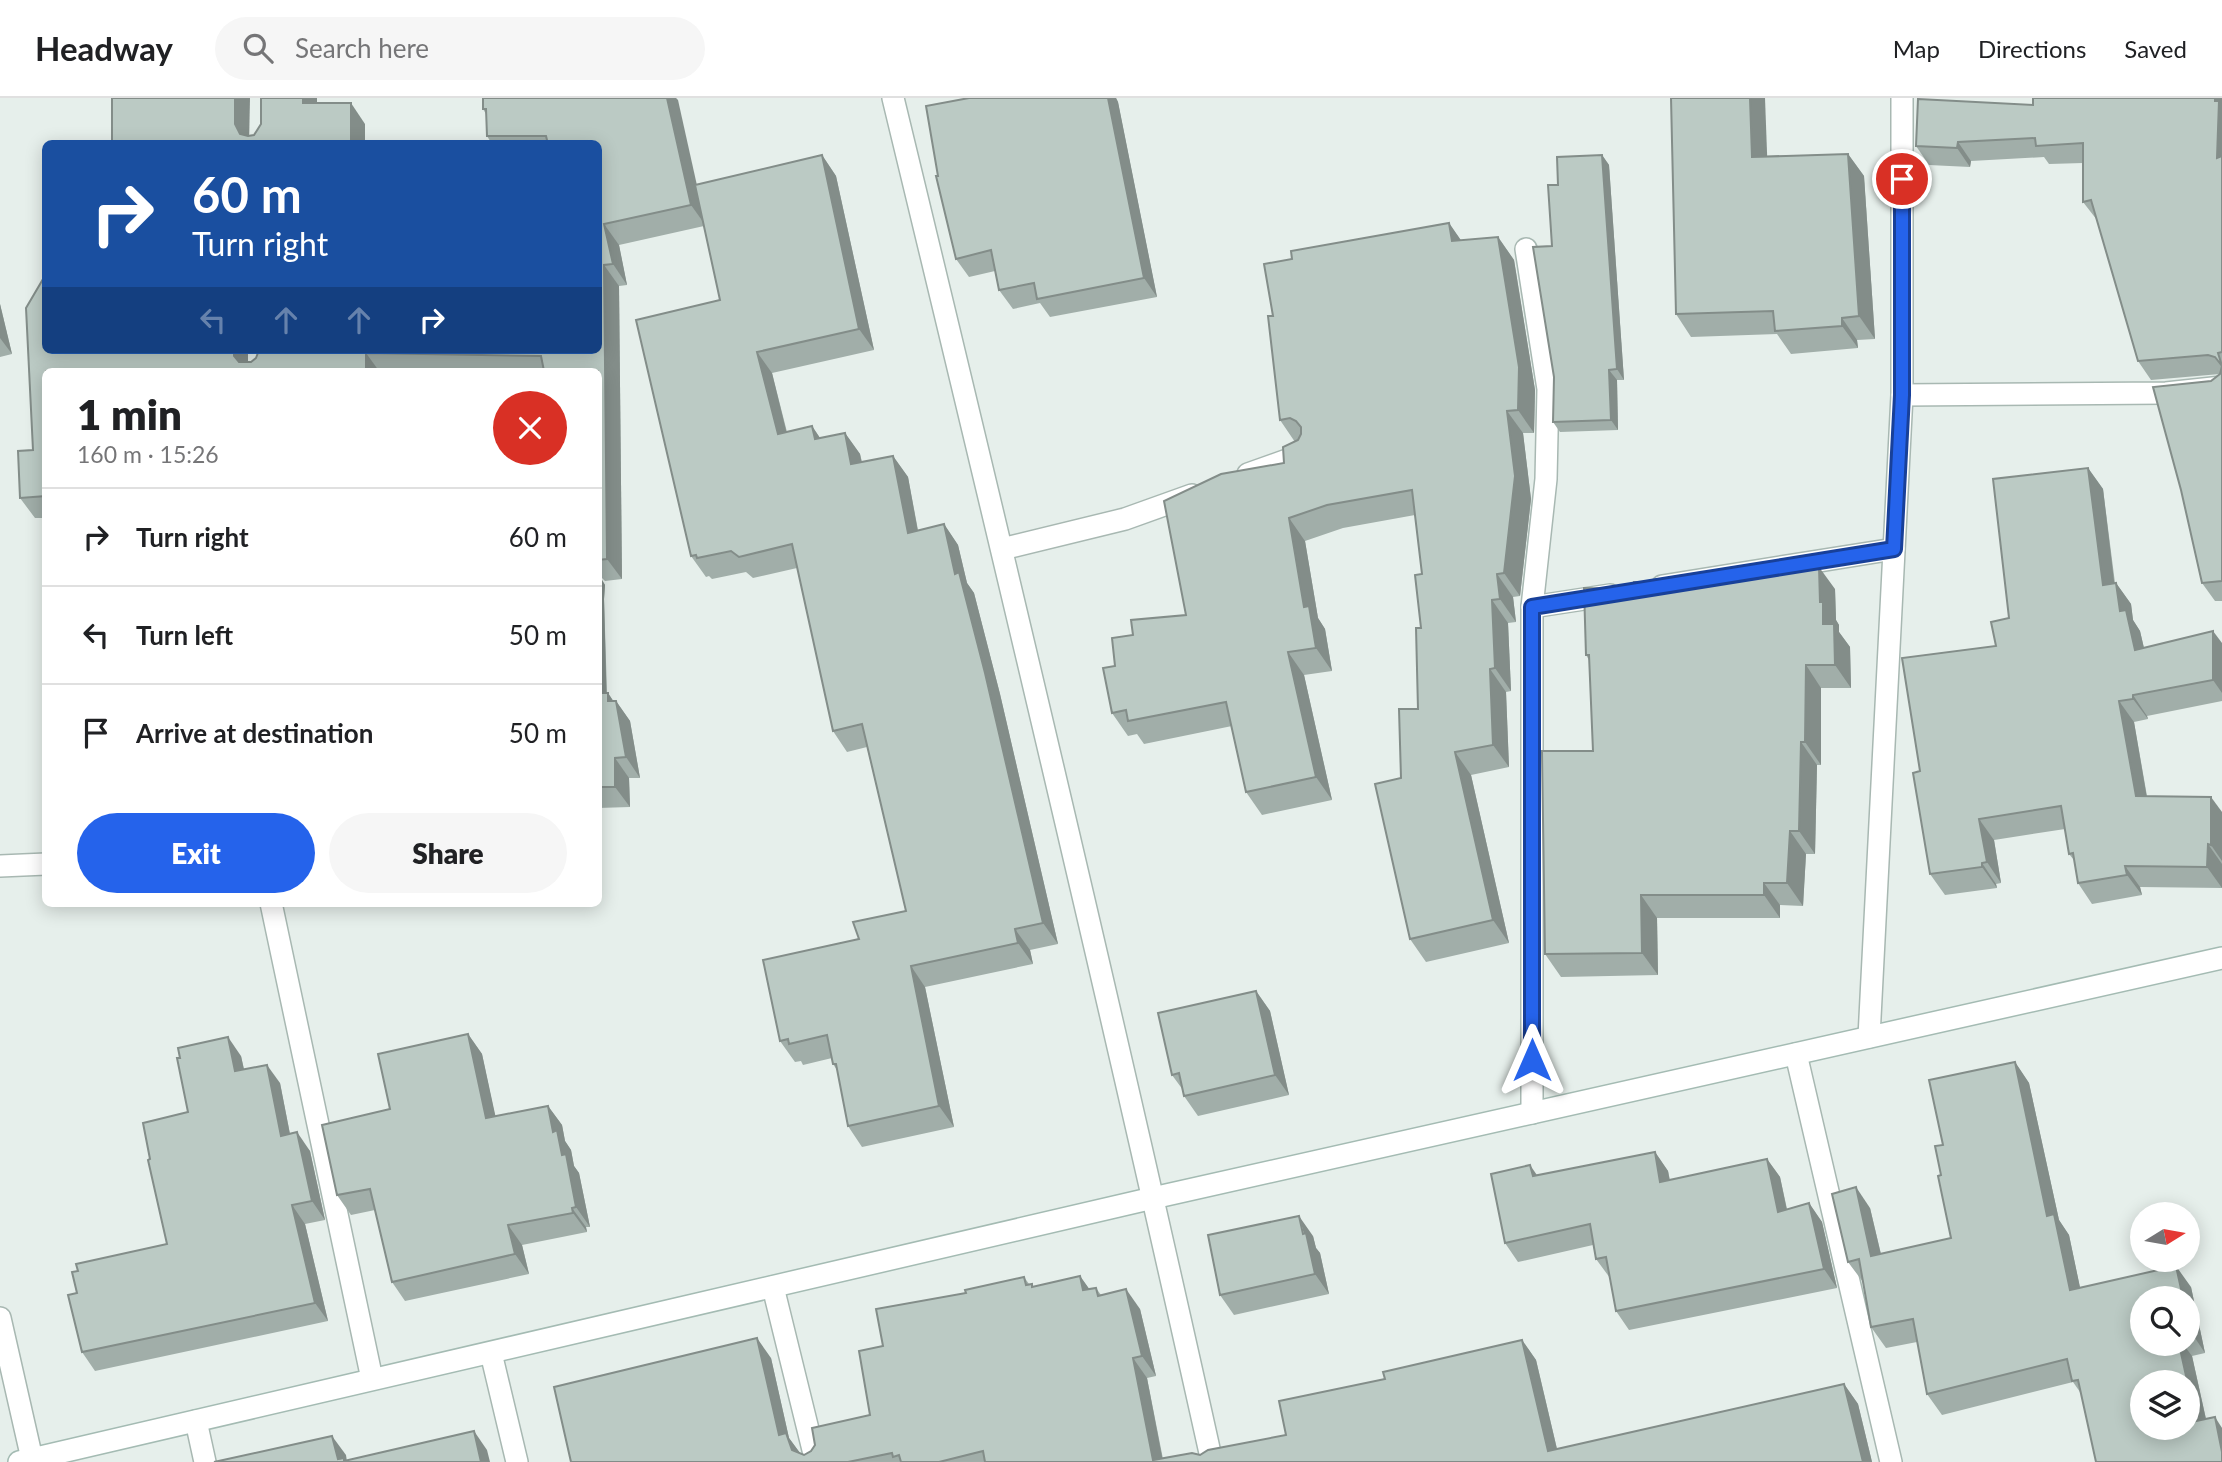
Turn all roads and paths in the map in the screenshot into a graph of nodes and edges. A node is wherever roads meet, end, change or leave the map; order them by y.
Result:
1 (893, 98) edge
2 (1902, 98) edge
3 (1526, 249) dead end
4 (2222, 387) edge
5 (1902, 395) junction
6 (1304, 454) edge
7 (1002, 549) junction
8 (1894, 549) junction
9 (1532, 607) junction
10 (42, 864) edge
11 (0, 866) edge
12 (272, 907) edge
13 (2222, 958) edge
14 (1869, 1037) junction
15 (1796, 1054) junction
16 (1532, 1113) junction
17 (1153, 1198) junction
18 (773, 1287) junction
19 (0, 1318) edge
20 (491, 1353) junction
21 (372, 1379) junction
22 (196, 1421) junction
23 (25, 1461) edge
24 (205, 1462) edge
25 (517, 1462) edge
26 (816, 1462) edge
27 (1212, 1462) edge
28 (1891, 1462) edge

1 - 7 street
2 - 5 street
3 - 9 street
4 - 5 street
5 - 8 street
6 - 7 street
7 - 17 street
8 - 9 street
8 - 14 street
9 - 16 street
10 - 11 street
12 - 21 street
13 - 14 street
14 - 15 street
15 - 16 street
15 - 28 street
16 - 17 street
17 - 18 street
17 - 27 street
18 - 20 street
18 - 26 street
19 - 23 street
20 - 21 street
20 - 25 street
21 - 22 street
22 - 23 street
22 - 24 street

